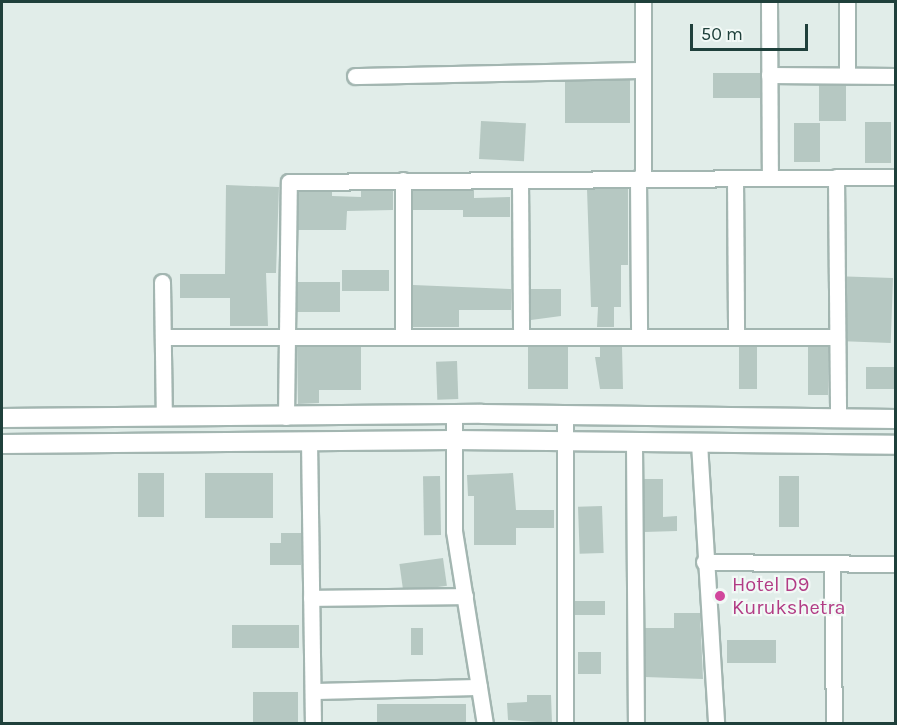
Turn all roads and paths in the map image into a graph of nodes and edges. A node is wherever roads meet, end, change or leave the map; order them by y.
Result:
1 (643, 2) edge
2 (769, 2) edge
3 (847, 2) edge
4 (643, 70) junction
5 (770, 75) junction
6 (847, 75) junction
7 (896, 75) edge
8 (355, 76) dead end
9 (836, 177) junction
10 (896, 177) edge
11 (641, 178) junction
12 (735, 178) junction
13 (770, 178) junction
14 (403, 180) junction
15 (520, 180) junction
16 (162, 282) dead end
17 (163, 337) junction
18 (286, 337) junction
19 (403, 337) junction
20 (521, 337) junction
21 (639, 337) junction
22 (736, 337) junction
23 (836, 337) junction
24 (454, 414) junction
25 (565, 415) junction
26 (164, 417) junction
27 (286, 417) junction
28 (2, 418) edge
29 (837, 418) junction
30 (896, 418) edge
31 (309, 440) junction
32 (453, 440) junction
33 (565, 441) junction
34 (634, 443) junction
35 (699, 443) junction
36 (2, 444) edge
37 (896, 445) edge
38 (704, 562) junction
39 (832, 564) junction
40 (896, 564) edge
41 (465, 596) junction
42 (311, 598) junction
43 (479, 687) junction
44 (313, 691) junction
45 (313, 723) edge
46 (484, 723) edge
47 (565, 723) edge
48 (636, 723) edge
49 (716, 723) edge
50 (834, 723) edge

1 - 4 street
2 - 5 street
3 - 6 street
4 - 8 street
4 - 11 street
5 - 6 street
5 - 13 street
6 - 7 street
9 - 10 street
9 - 13 street
9 - 23 street
11 - 12 street
11 - 15 street
11 - 21 street
12 - 13 street
12 - 22 street
14 - 15 street
14 - 18 street
14 - 19 street
15 - 20 street
16 - 17 street
17 - 18 street
17 - 26 street
18 - 19 street
18 - 27 street
19 - 20 street
20 - 21 street
21 - 22 street
22 - 23 street
23 - 29 street
24 - 25 main road
24 - 27 main road
24 - 32 street
25 - 29 main road
25 - 33 street
26 - 27 main road
26 - 28 main road
29 - 30 main road
31 - 32 main road
31 - 36 main road
31 - 42 street
32 - 33 main road
32 - 41 street
33 - 34 main road
33 - 47 street
34 - 35 main road
34 - 48 street
35 - 37 main road
35 - 38 street
38 - 39 street
38 - 49 street
39 - 40 street
39 - 50 street
41 - 42 street
41 - 43 street
42 - 44 street
43 - 44 street
43 - 46 street
44 - 45 street

